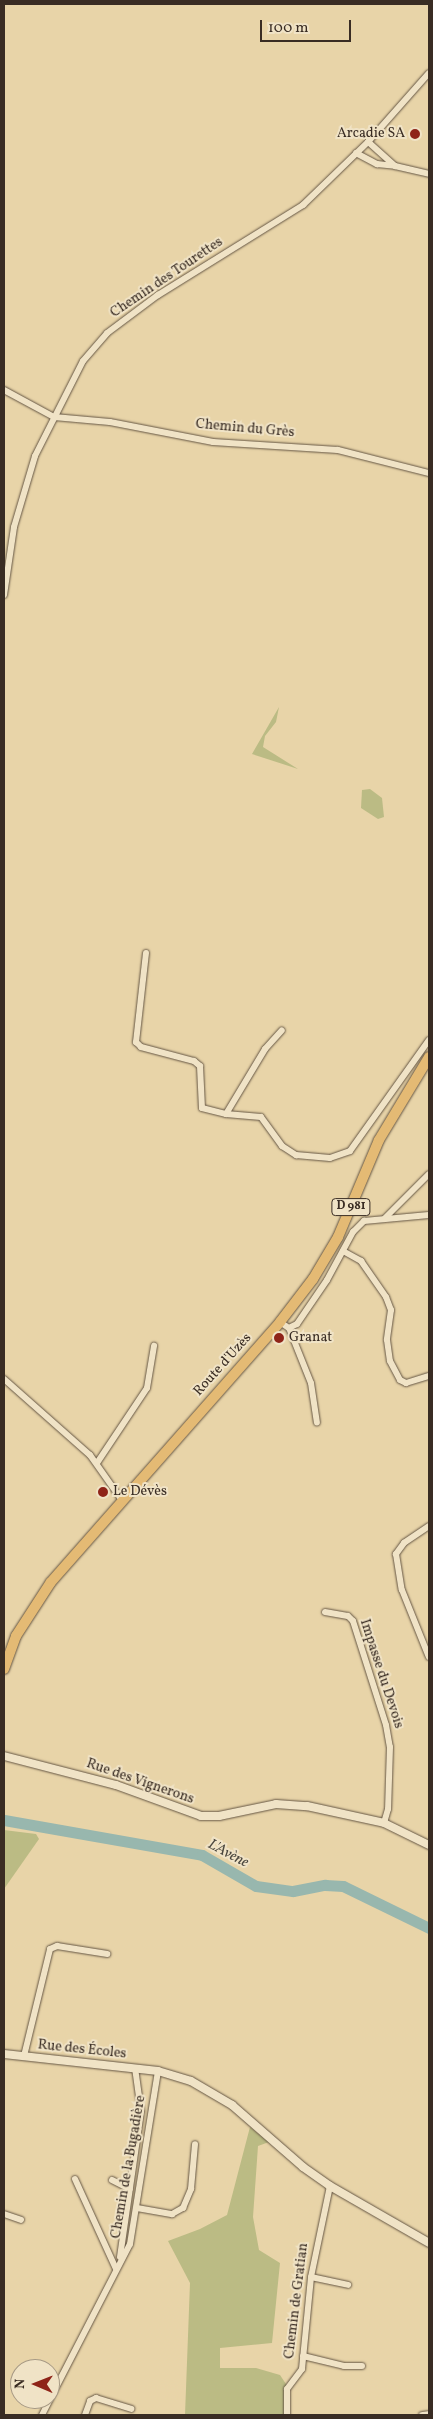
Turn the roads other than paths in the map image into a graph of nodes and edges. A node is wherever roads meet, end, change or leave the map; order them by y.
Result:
1 (429, 73) edge
2 (368, 142) junction
3 (356, 153) junction
4 (395, 166) junction
5 (429, 174) edge
6 (4, 390) edge
7 (54, 417) junction
8 (429, 473) edge
9 (4, 595) edge
10 (146, 954) dead end
11 (282, 1030) dead end
12 (429, 1040) edge
13 (429, 1057) edge
14 (226, 1114) junction
15 (429, 1174) edge
16 (429, 1214) edge
17 (385, 1218) junction
18 (344, 1251) junction
19 (284, 1325) junction
20 (154, 1346) dead end
21 (429, 1376) edge
22 (4, 1379) edge
23 (317, 1423) dead end
24 (97, 1463) junction
25 (121, 1499) junction
26 (429, 1526) edge
27 (325, 1612) dead end
28 (429, 1657) edge
29 (4, 1669) edge
30 (4, 1756) edge
31 (14, 1760) junction
32 (4, 1761) edge
33 (384, 1823) junction
34 (429, 1845) edge
35 (106, 1954) dead end
36 (4, 2054) edge
37 (24, 2056) junction
38 (135, 2068) junction
39 (158, 2071) junction
40 (195, 2144) dead end
41 (75, 2179) dead end
42 (112, 2180) dead end
43 (330, 2186) junction
44 (130, 2189) junction
45 (137, 2208) junction
46 (4, 2214) edge
47 (22, 2220) dead end
48 (429, 2243) edge
49 (120, 2261) junction
50 (116, 2269) junction
51 (311, 2277) junction
52 (348, 2285) dead end
53 (303, 2356) junction
54 (362, 2366) dead end
55 (60, 2379) edge
56 (131, 2409) dead end
57 (429, 2414) edge
58 (85, 2415) edge
59 (286, 2415) edge
60 (422, 2415) edge

1 - 2 street, Chemin des Tourettes
2 - 3 street, Chemin des Tourettes
2 - 4 street
3 - 4 street
3 - 7 street, Chemin des Tourettes
4 - 5 street
6 - 7 street, Chemin du Grès
7 - 8 street, Chemin du Grès
7 - 9 street, Chemin des Tourettes
10 - 14 street
11 - 14 street
12 - 14 street
13 - 19 main road, Route d'Uzès / D 981
15 - 17 street
16 - 17 street
17 - 18 street
18 - 19 street
18 - 21 street
19 - 23 street
19 - 25 main road, Route d'Uzès / D 981
20 - 24 street
22 - 24 street
24 - 25 street
25 - 29 main road, Route d'Uzès / D 981
26 - 28 street
27 - 33 street, Impasse du Devois
30 - 31 street, Rue des Vignerons
31 - 32 street, Rue des Vignerons
31 - 33 street, Rue des Vignerons
33 - 34 street, Rue des Vignerons
35 - 37 street
36 - 37 street, Rue des Écoles
37 - 38 street, Rue des Écoles
38 - 39 street, Rue des Écoles
38 - 44 street
39 - 43 street, Rue des Écoles
39 - 45 street, Chemin de la Bugadière
40 - 45 street
41 - 50 street
42 - 44 street
43 - 48 street, Rue des Écoles
43 - 51 street, Chemin de Gratian
44 - 49 street
45 - 49 street, Chemin de la Bugadière
46 - 47 street
49 - 50 street, Chemin de la Bugadière
50 - 55 street, Chemin de la Bugadière
51 - 52 street
51 - 53 street, Chemin de Gratian
53 - 54 street
53 - 59 street, Chemin de Gratian
56 - 58 street
57 - 60 street

